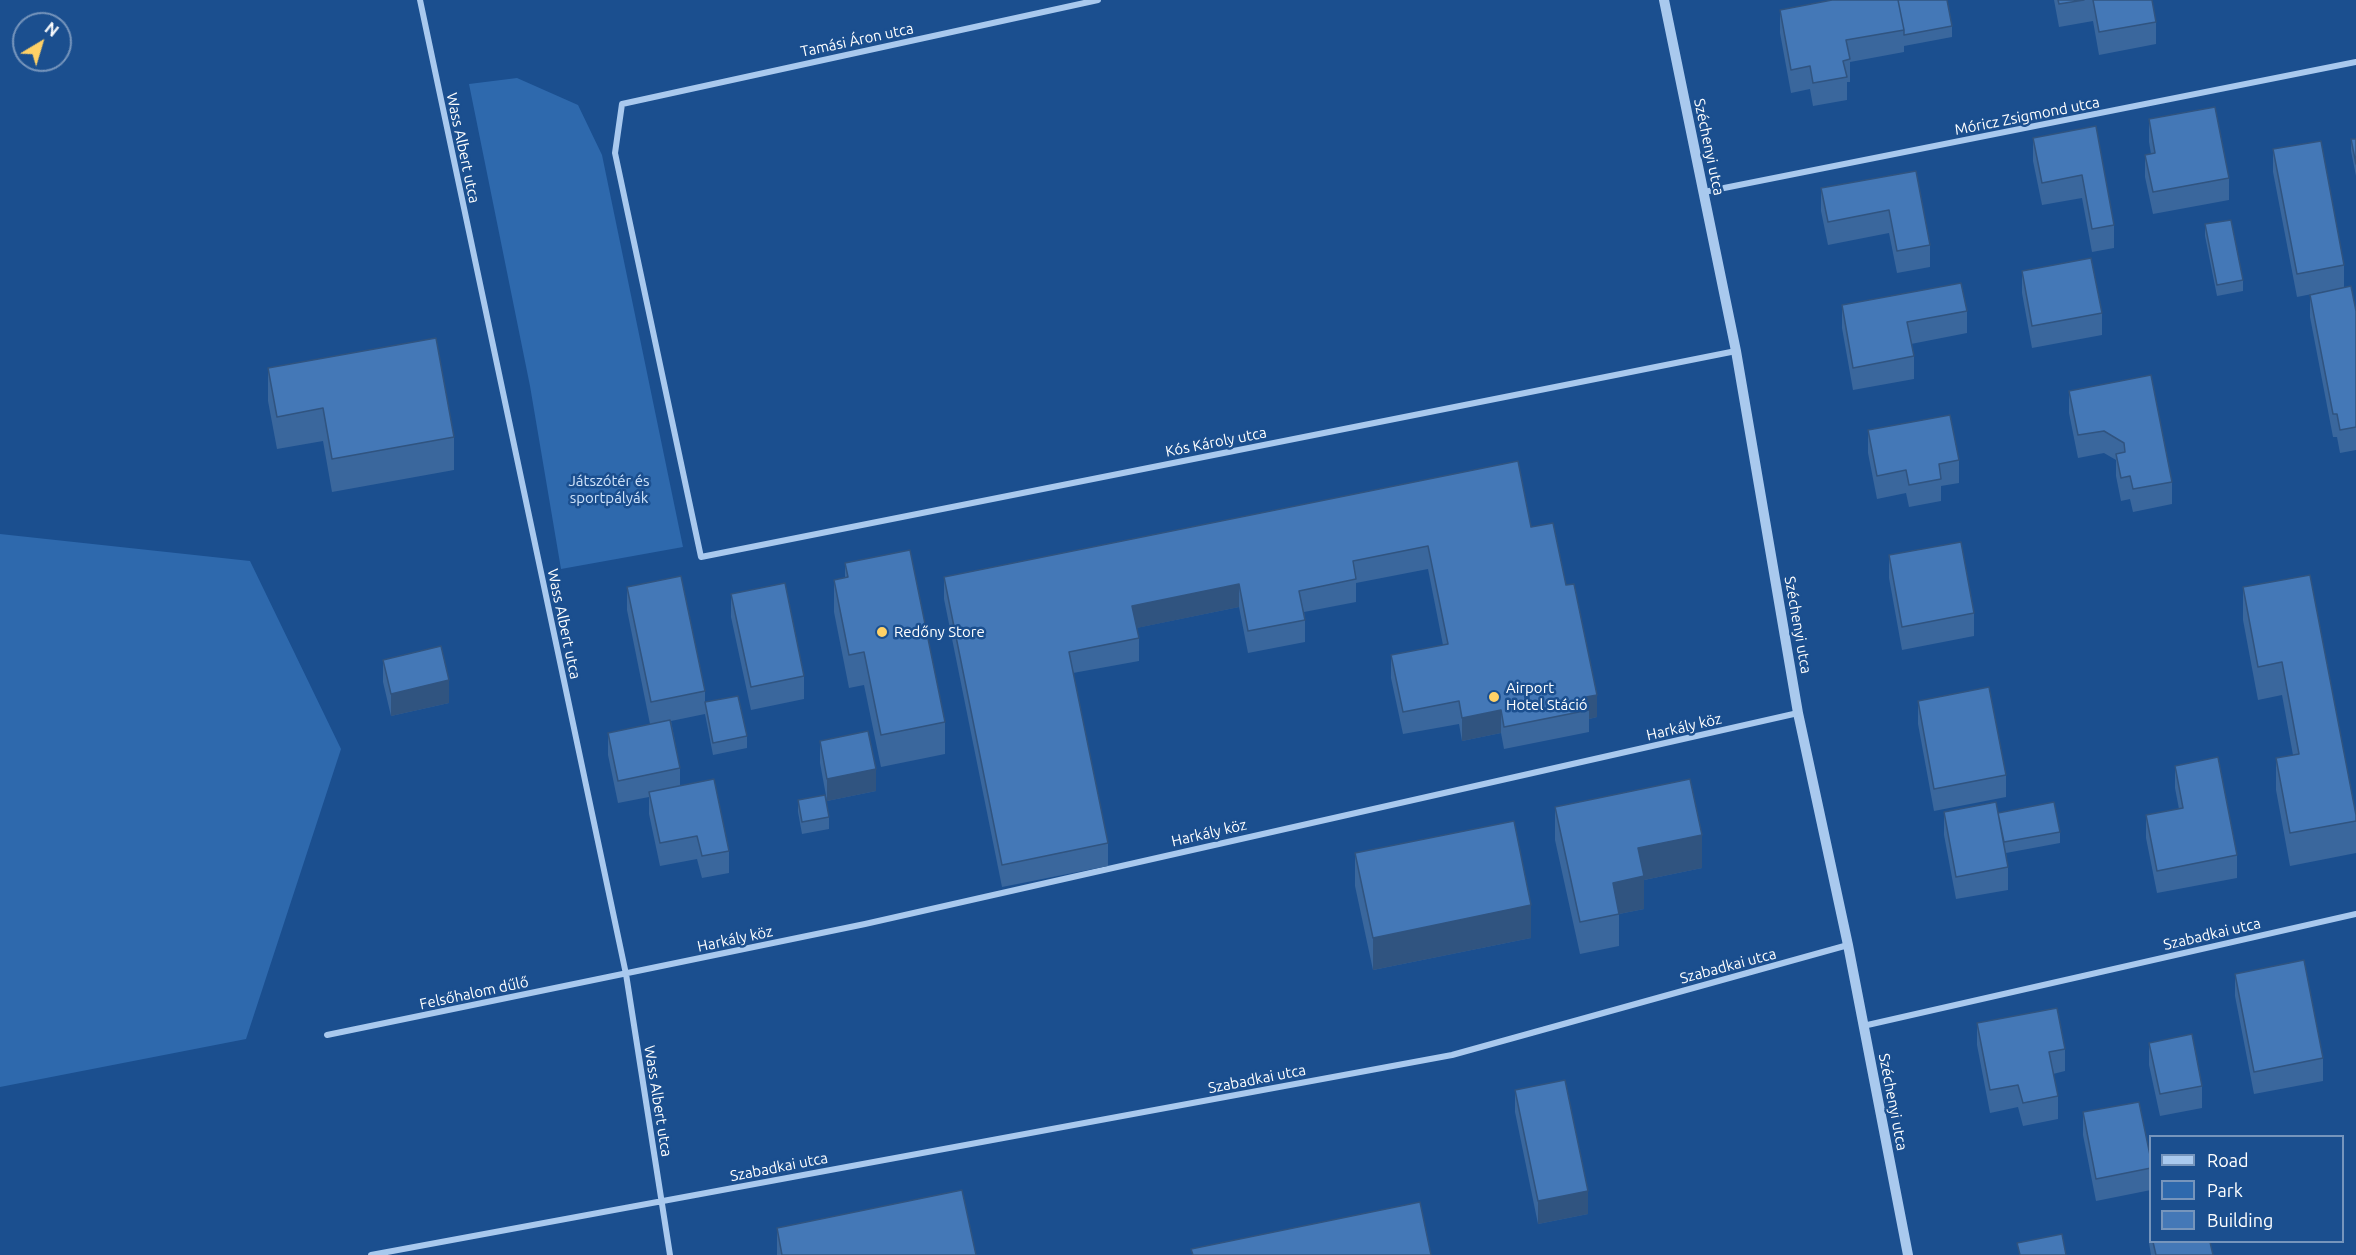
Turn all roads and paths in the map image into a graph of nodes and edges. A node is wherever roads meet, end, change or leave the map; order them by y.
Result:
1 (420, 0) edge
2 (1098, 0) edge
3 (1664, 0) edge
4 (2356, 63) edge
5 (1704, 192) junction
6 (1736, 351) junction
7 (701, 557) joint
8 (1798, 713) junction
9 (2356, 914) edge
10 (1848, 945) junction
11 (626, 974) junction
12 (1863, 1026) junction
13 (327, 1035) dead end
14 (663, 1201) junction
15 (371, 1255) edge
16 (670, 1255) edge
17 (1908, 1255) edge

1 - 11 street, Wass Albert utca
2 - 7 street, Tamási Áron utca
3 - 5 street, Széchenyi utca
4 - 5 street, Móricz Zsigmond utca
5 - 6 street, Széchenyi utca
6 - 7 street, Kós Károly utca
6 - 8 street, Széchenyi utca
8 - 10 street, Széchenyi utca
8 - 11 street, Harkály köz
9 - 12 street, Szabadkai utca
10 - 12 street, Széchenyi utca
10 - 14 street, Szabadkai utca
11 - 13 street, Felsőhalom dűlő
11 - 14 street, Wass Albert utca
12 - 17 street, Széchenyi utca
14 - 15 street, Szabadkai utca
14 - 16 street, Wass Albert utca

